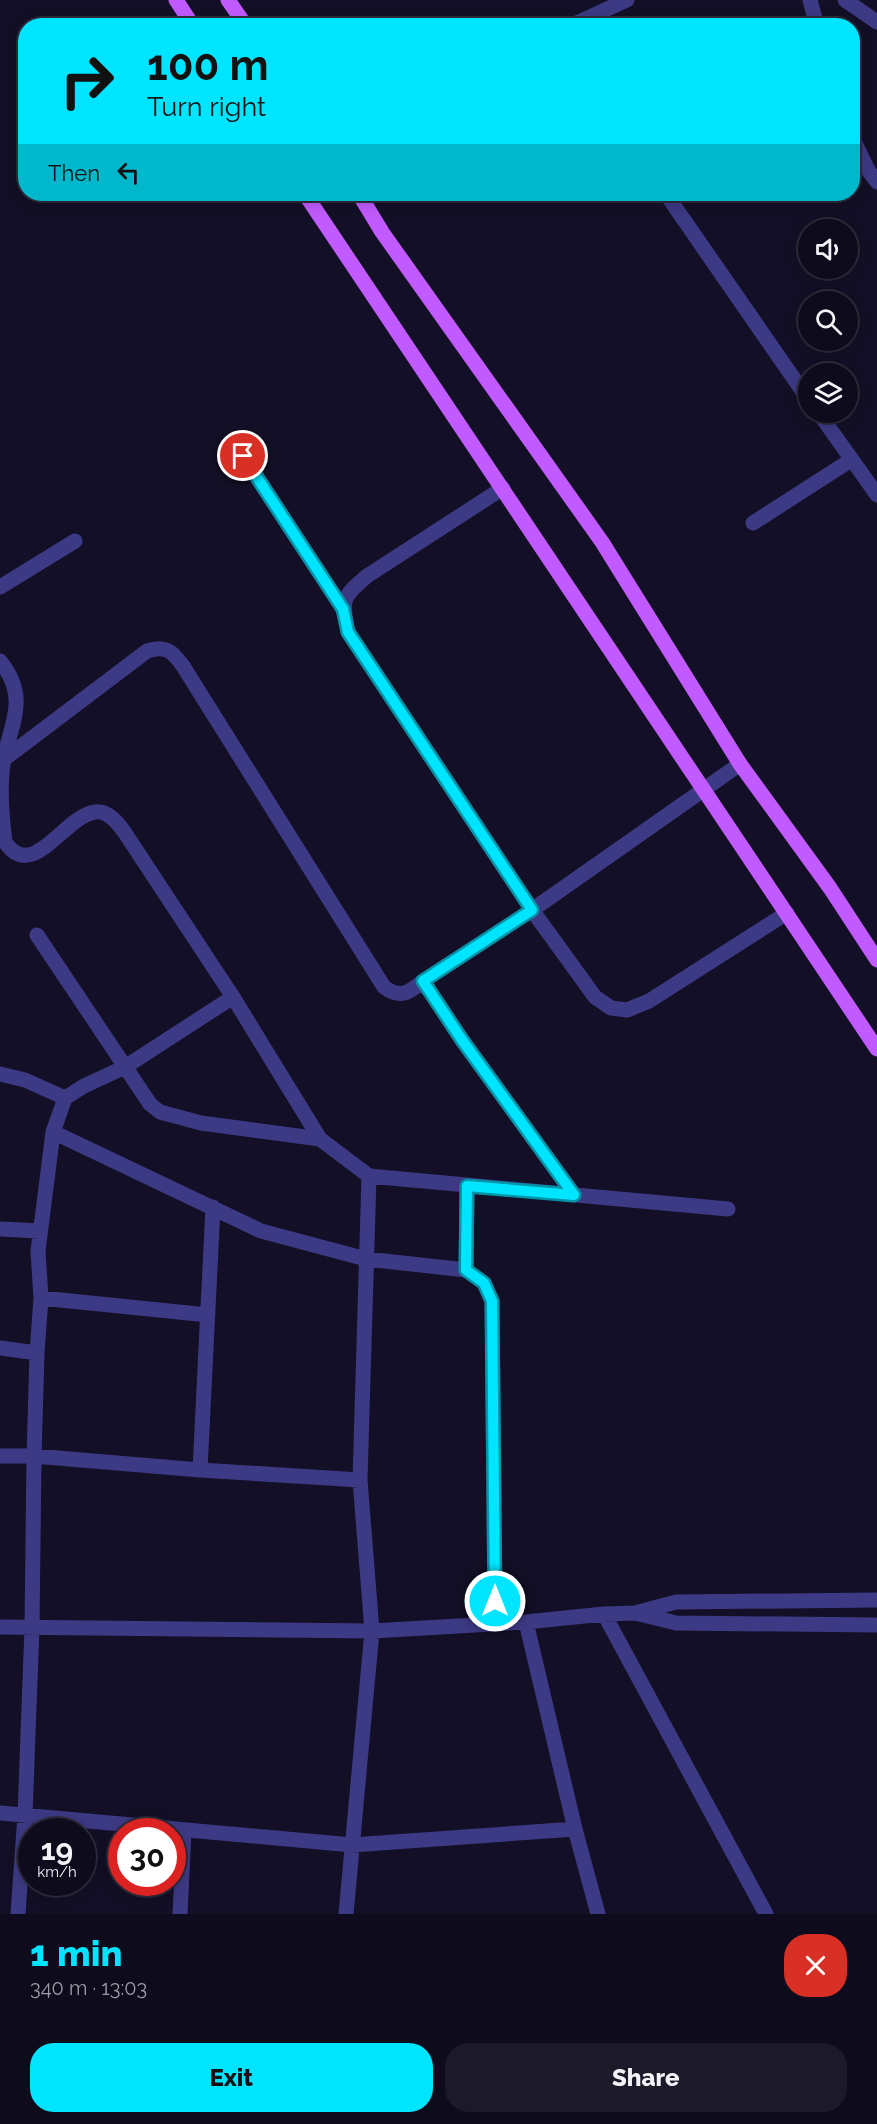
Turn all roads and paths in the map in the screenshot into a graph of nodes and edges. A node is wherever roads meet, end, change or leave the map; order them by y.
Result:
1 (176, 0) edge
2 (228, 0) edge
3 (627, 0) edge
4 (810, 0) edge
5 (845, 0) edge
6 (188, 18) edge
7 (240, 18) edge
8 (588, 18) edge
9 (816, 18) edge
10 (877, 22) edge
11 (860, 154) edge
12 (877, 182) edge
13 (310, 201) edge
14 (363, 201) edge
15 (671, 201) edge
16 (798, 385) edge
17 (826, 423) edge
18 (243, 456) dead end
19 (851, 460) junction
20 (503, 488) junction
21 (877, 495) edge
22 (753, 523) dead end
23 (75, 541) dead end
24 (0, 587) edge
25 (343, 609) junction
26 (0, 661) edge
27 (3, 760) junction
28 (740, 764) junction
29 (704, 789) junction
30 (532, 910) junction
31 (787, 913) junction
32 (37, 935) dead end
33 (877, 960) edge
34 (423, 981) junction
35 (233, 997) junction
36 (877, 1048) edge
37 (125, 1067) junction
38 (0, 1074) edge
39 (65, 1098) junction
40 (53, 1132) junction
41 (320, 1139) junction
42 (369, 1176) junction
43 (467, 1186) junction
44 (574, 1195) junction
45 (213, 1206) junction
46 (728, 1209) dead end
47 (0, 1229) edge
48 (40, 1231) junction
49 (366, 1259) junction
50 (466, 1270) junction
51 (41, 1298) junction
52 (208, 1315) junction
53 (0, 1348) edge
54 (37, 1353) junction
55 (0, 1456) edge
56 (34, 1456) junction
57 (200, 1470) junction
58 (360, 1479) junction
59 (877, 1600) edge
60 (635, 1613) junction
61 (604, 1614) junction
62 (526, 1622) junction
63 (495, 1623) junction
64 (877, 1625) edge
65 (0, 1627) edge
66 (32, 1628) junction
67 (372, 1631) junction
68 (0, 1814) edge
69 (25, 1815) junction
70 (108, 1823) edge
71 (575, 1828) junction
72 (186, 1831) edge
73 (352, 1845) junction
74 (181, 1896) edge
75 (18, 1914) edge
76 (180, 1914) edge
77 (346, 1914) edge
78 (598, 1914) edge
79 (766, 1914) edge

1 - 6 main road
2 - 7 main road
3 - 8 street
4 - 9 street
5 - 10 street
11 - 12 street
13 - 20 main road
14 - 28 main road
15 - 16 street
17 - 19 street
18 - 25 street
19 - 21 street
19 - 22 street
20 - 25 street
20 - 29 main road
23 - 24 street
25 - 30 street
26 - 27 street
27 - 34 street
27 - 35 street
28 - 29 street
28 - 33 main road
29 - 30 street
29 - 31 main road
30 - 31 street
30 - 34 street
31 - 36 main road
32 - 37 street
34 - 44 street
35 - 37 street
35 - 41 street
37 - 39 street
37 - 41 street
38 - 39 street
39 - 40 street
40 - 45 street
40 - 48 street
41 - 42 street
42 - 43 street
42 - 49 street
43 - 44 street
43 - 50 street
44 - 46 street
45 - 49 street
45 - 52 street
47 - 48 street
48 - 51 street
49 - 50 street
49 - 58 street
50 - 63 street
51 - 52 street
51 - 54 street
52 - 57 street
53 - 54 street
54 - 56 street
55 - 56 street
56 - 57 street
56 - 66 street
57 - 58 street
58 - 67 street
59 - 60 street
60 - 61 street
60 - 64 street
61 - 62 street
61 - 79 street
62 - 63 street
62 - 71 street
63 - 67 street
65 - 66 street
66 - 67 street
66 - 69 street
67 - 73 street
68 - 69 street
69 - 70 street
69 - 75 street
71 - 73 street
71 - 78 street
72 - 73 street
73 - 77 street
74 - 76 street

